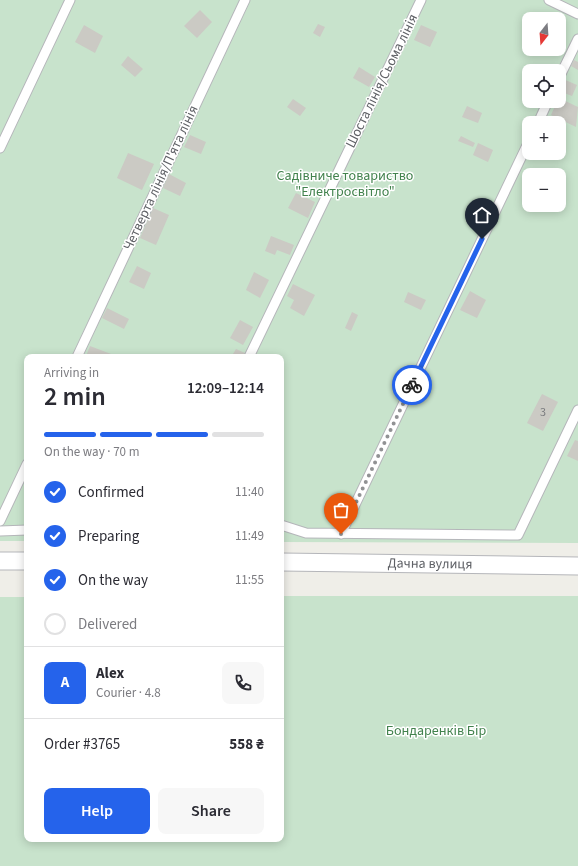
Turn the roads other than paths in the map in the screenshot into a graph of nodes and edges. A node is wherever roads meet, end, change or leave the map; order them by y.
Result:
1 (70, 0) edge
2 (245, 0) edge
3 (421, 0) edge
4 (549, 0) edge
5 (578, 14) edge
6 (578, 39) edge
7 (566, 64) edge
8 (0, 148) edge
9 (522, 156) edge
10 (78, 354) edge
11 (250, 354) edge
12 (578, 410) edge
13 (24, 470) edge
14 (0, 521) edge
15 (284, 526) edge
16 (24, 530) edge
17 (0, 531) edge
18 (341, 534) junction
19 (0, 561) edge
20 (24, 561) edge
21 (284, 562) edge
22 (578, 566) edge

1 - 8 lane
2 - 10 lane, Четверта лінія/П'ята лінія
3 - 11 lane, Шоста лінія/Сьома лінія
4 - 5 lane
6 - 7 lane
9 - 18 lane
12 - 18 lane
13 - 14 lane
15 - 18 lane
16 - 17 lane
19 - 20 street
21 - 22 street, Дачна вулиця

